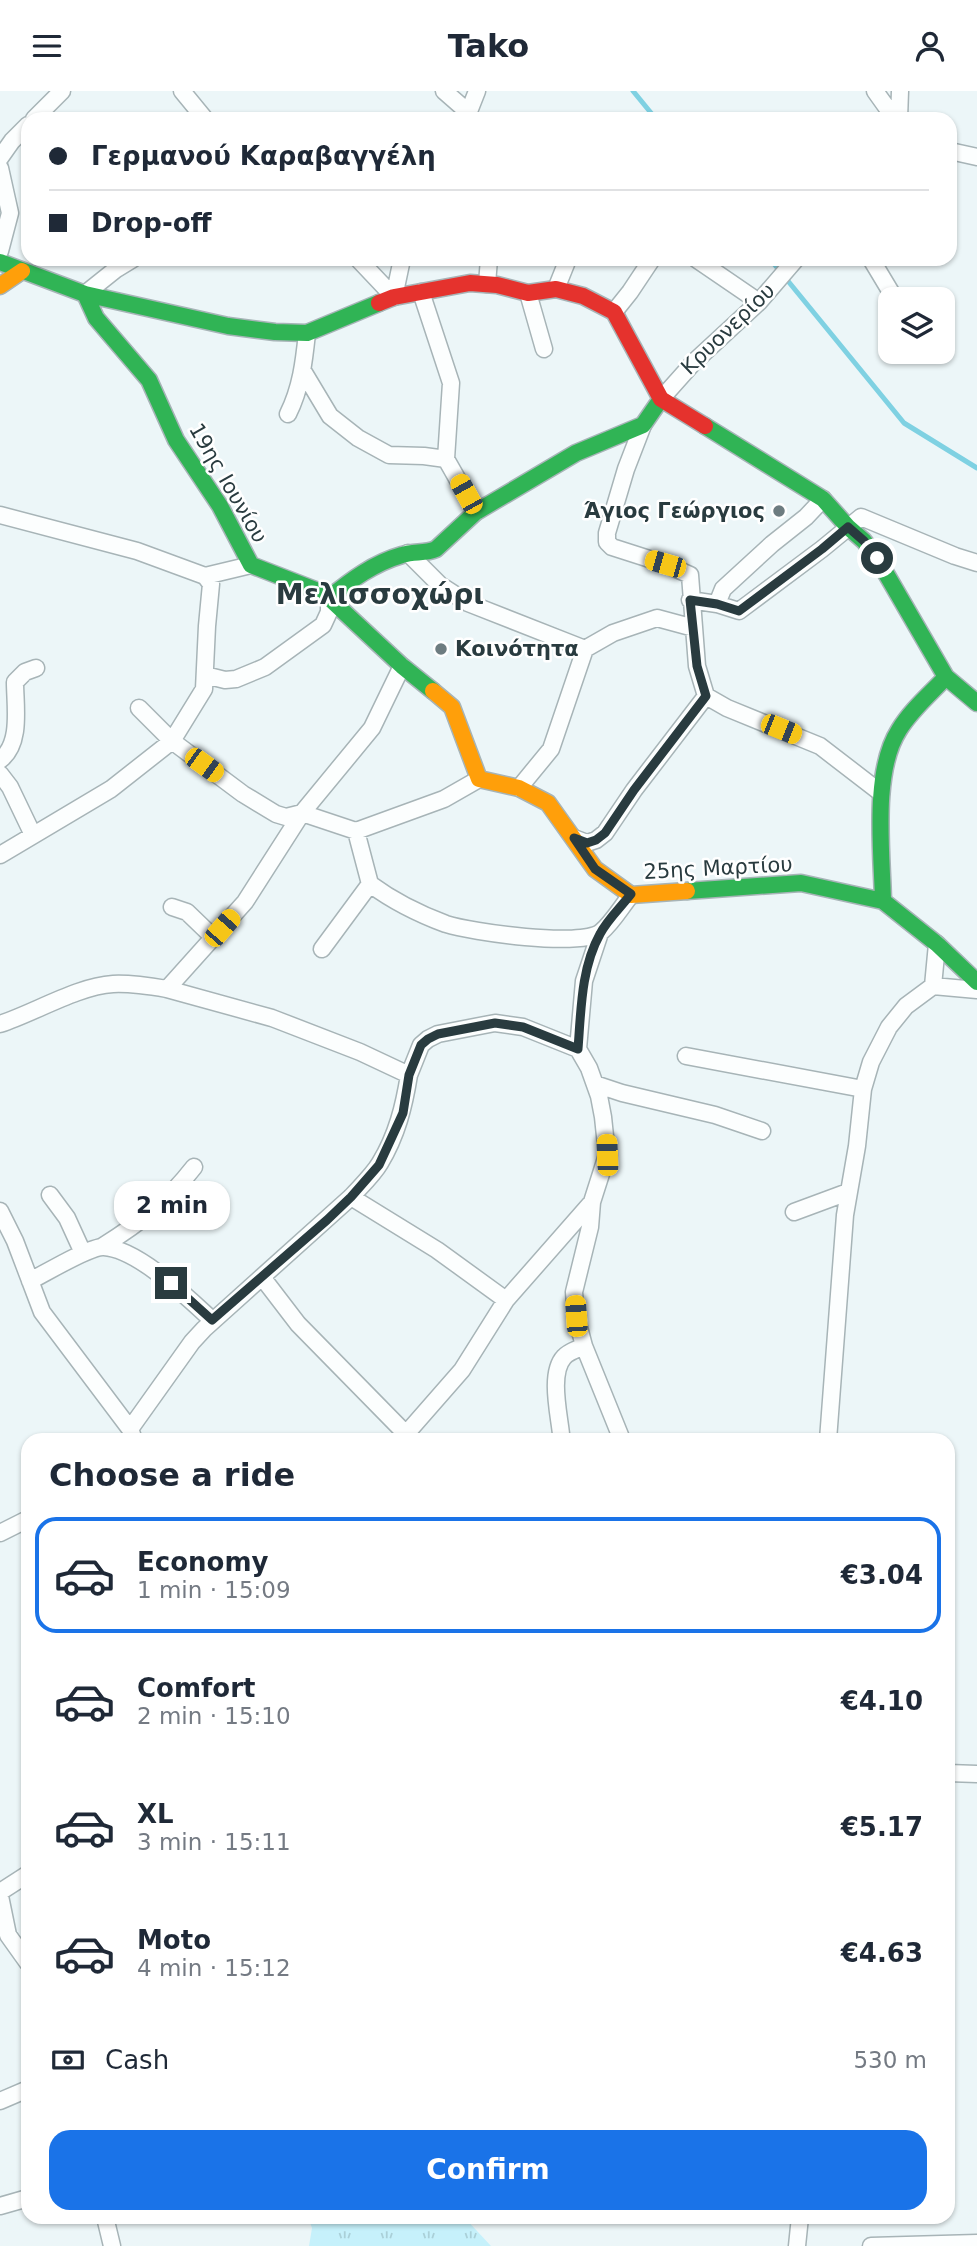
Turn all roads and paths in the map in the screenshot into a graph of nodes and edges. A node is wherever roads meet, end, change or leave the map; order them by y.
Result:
1 (444, 91) edge
2 (477, 91) edge
3 (875, 91) edge
4 (900, 91) edge
5 (57, 92) edge
6 (185, 93) edge
7 (40, 112) edge
8 (200, 112) edge
9 (463, 112) edge
10 (469, 112) edge
11 (892, 112) edge
12 (898, 112) edge
13 (21, 132) edge
14 (957, 153) edge
15 (977, 157) edge
16 (0, 158) edge
17 (0, 168) edge
18 (0, 251) edge
19 (0, 262) edge
20 (121, 266) edge
21 (365, 266) edge
22 (401, 266) edge
23 (488, 266) edge
24 (565, 266) edge
25 (647, 266) edge
26 (706, 266) edge
27 (790, 266) edge
28 (875, 266) edge
29 (22, 271) junction
30 (487, 284) junction
31 (0, 286) edge
32 (888, 287) edge
33 (556, 289) junction
34 (421, 292) junction
35 (528, 293) junction
36 (85, 294) junction
37 (394, 297) junction
38 (759, 302) junction
39 (614, 312) junction
40 (307, 333) junction
41 (544, 349) dead end
42 (303, 371) junction
43 (661, 399) junction
44 (288, 414) dead end
45 (643, 425) junction
46 (446, 459) junction
47 (823, 499) junction
48 (476, 512) junction
49 (0, 515) edge
50 (848, 527) junction
51 (408, 553) junction
52 (977, 563) edge
53 (251, 565) junction
54 (205, 576) junction
55 (329, 598) junction
56 (690, 600) junction
57 (717, 604) junction
58 (694, 628) junction
59 (584, 649) junction
60 (402, 666) junction
61 (36, 668) dead end
62 (205, 675) junction
63 (946, 677) junction
64 (706, 696) junction
65 (977, 703) edge
66 (139, 708) dead end
67 (173, 741) junction
68 (0, 760) edge
69 (0, 774) edge
70 (479, 779) junction
71 (519, 788) junction
72 (881, 793) junction
73 (302, 813) junction
74 (356, 831) junction
75 (33, 835) junction
76 (574, 838) junction
77 (0, 855) edge
78 (370, 884) junction
79 (631, 894) junction
80 (883, 901) junction
81 (172, 907) dead end
82 (600, 933) junction
83 (214, 938) junction
84 (937, 944) junction
85 (322, 949) dead end
86 (977, 982) edge
87 (933, 986) junction
88 (167, 989) junction
89 (977, 990) edge
90 (0, 1024) edge
91 (578, 1049) junction
92 (686, 1056) dead end
93 (409, 1075) junction
94 (595, 1084) junction
95 (863, 1089) junction
96 (762, 1131) dead end
97 (194, 1167) dead end
98 (848, 1192) junction
99 (50, 1195) dead end
100 (351, 1197) junction
101 (592, 1202) junction
102 (0, 1211) edge
103 (794, 1212) dead end
104 (103, 1246) junction
105 (83, 1254) junction
106 (262, 1277) junction
107 (30, 1281) junction
108 (506, 1300) junction
109 (212, 1320) junction
110 (584, 1346) junction
111 (131, 1433) edge
112 (133, 1433) edge
113 (400, 1433) edge
114 (408, 1433) edge
115 (561, 1433) edge
116 (615, 1433) edge
117 (829, 1433) edge
118 (21, 1522) edge
119 (0, 1533) edge
120 (955, 1773) edge
121 (977, 1774) edge
122 (21, 1879) edge
123 (0, 1894) edge
124 (21, 1953) edge
125 (21, 2092) edge
126 (0, 2101) edge
127 (21, 2200) edge
128 (0, 2206) edge
129 (107, 2224) edge
130 (799, 2224) edge
131 (977, 2243) edge
132 (112, 2246) edge
133 (797, 2246) edge
134 (871, 2246) edge

1 - 9 street
2 - 10 street
3 - 11 street
4 - 12 street
5 - 7 street
6 - 8 street
13 - 16 street
14 - 15 street
17 - 18 street
19 - 29 main road
20 - 36 street
21 - 37 street
22 - 37 street
23 - 30 street
24 - 33 street
25 - 39 street
26 - 38 street
27 - 38 street, Κρυονερίου
28 - 32 street
29 - 31 main road
29 - 36 main road
30 - 34 main road
30 - 35 main road
33 - 35 main road
33 - 39 main road
34 - 37 main road
34 - 46 street
35 - 41 street
36 - 40 main road
36 - 53 main road, 19ης Ιουνίου
37 - 40 main road
38 - 43 street, Κρυονερίου
39 - 43 main road
40 - 42 street
42 - 44 street
42 - 46 street
43 - 45 main road
43 - 47 main road
45 - 48 main road
45 - 56 street
46 - 48 street
47 - 50 main road
47 - 57 street
48 - 51 main road
49 - 54 street
50 - 52 street
50 - 57 street
50 - 63 main road
51 - 55 main road
51 - 59 street
53 - 54 street
53 - 55 main road, 19ης Ιουνίου
54 - 62 street
55 - 60 main road, 19ης Ιουνίου
55 - 62 street
56 - 57 street
56 - 58 street
58 - 59 street
58 - 64 street
59 - 71 street
60 - 70 main road
60 - 73 street
61 - 68 street
62 - 67 street
63 - 65 main road
63 - 72 main road
64 - 72 street
64 - 76 street
66 - 67 street
67 - 73 street
67 - 75 street
69 - 75 street
70 - 71 main road, 25ης Μαρτίου
70 - 74 street
71 - 76 main road, 25ης Μαρτίου
72 - 80 main road
73 - 74 street
73 - 83 street
74 - 78 street
75 - 77 street
76 - 79 main road, 25ης Μαρτίου
78 - 82 street
78 - 85 street
79 - 80 main road, 25ης Μαρτίου
79 - 82 street
80 - 84 main road
81 - 83 street
82 - 91 street
83 - 88 street
84 - 86 main road
84 - 87 street
87 - 89 street
87 - 95 street
88 - 90 street
88 - 93 street
91 - 93 street
91 - 94 street
92 - 95 street
93 - 100 street
94 - 96 street
94 - 101 street
95 - 98 street
97 - 104 street
98 - 103 street
98 - 117 street
99 - 105 street
100 - 106 street
100 - 108 street
101 - 108 street
101 - 110 street
102 - 107 street
104 - 105 street
104 - 109 street
105 - 107 street
106 - 109 street
106 - 113 street
107 - 111 street
108 - 114 street
109 - 112 street
110 - 115 street
110 - 116 street
118 - 119 street
120 - 121 street
122 - 123 street
123 - 124 street
125 - 126 street
127 - 128 street
129 - 132 street
130 - 133 street
131 - 134 street

